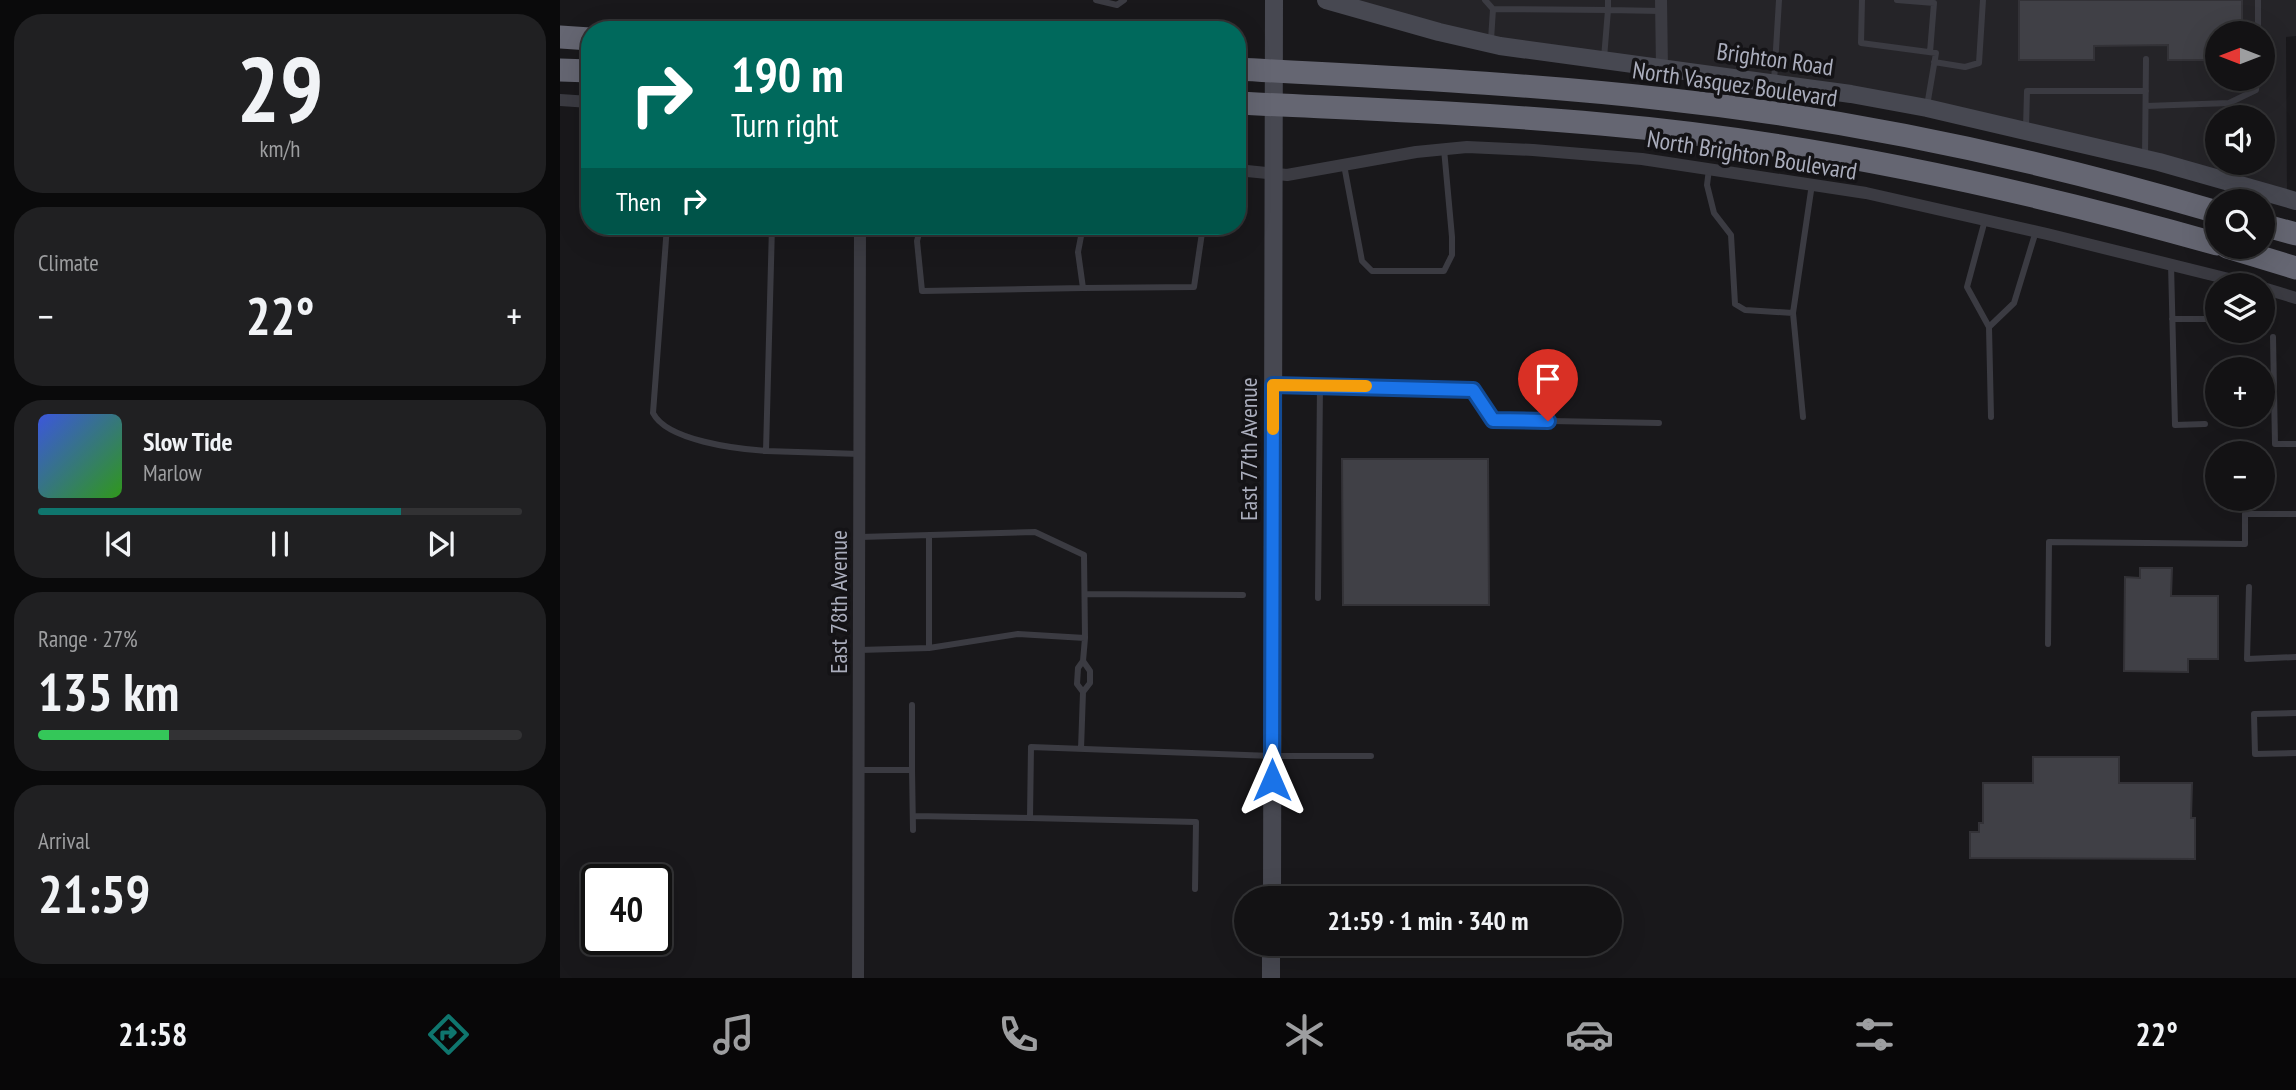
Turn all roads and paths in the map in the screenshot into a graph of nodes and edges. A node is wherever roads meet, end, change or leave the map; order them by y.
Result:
1 (1096, 0) edge
2 (1124, 0) edge
3 (1273, 0) edge
4 (1326, 0) edge
5 (1485, 0) edge
6 (1608, 0) edge
7 (1779, 0) edge
8 (1862, 0) edge
9 (1897, 0) edge
10 (1983, 0) edge
11 (2258, 0) edge
12 (1661, 5) edge
13 (1493, 9) junction
14 (1608, 10) junction
15 (2258, 21) edge
16 (560, 37) edge
17 (581, 38) edge
18 (1490, 44) junction
19 (1930, 52) junction
20 (2146, 59) dead end
21 (1603, 60) junction
22 (1934, 62) junction
23 (1662, 68) junction
24 (560, 70) edge
25 (1246, 70) edge
26 (581, 71) edge
27 (1273, 71) junction
28 (1774, 84) junction
29 (2254, 91) edge
30 (2146, 92) junction
31 (560, 100) edge
32 (581, 101) edge
33 (1246, 104) edge
34 (1273, 105) junction
35 (2146, 106) junction
36 (1927, 108) junction
37 (2026, 130) junction
38 (1444, 149) junction
39 (2146, 159) junction
40 (1344, 165) junction
41 (1709, 168) junction
42 (1246, 171) edge
43 (1273, 174) junction
44 (1812, 184) junction
45 (2296, 201) edge
46 (2205, 208) edge
47 (1985, 220) junction
48 (2275, 228) edge
49 (2036, 231) junction
50 (2296, 234) edge
51 (666, 235) edge
52 (772, 235) edge
53 (859, 235) edge
54 (919, 235) edge
55 (1081, 235) edge
56 (1202, 235) edge
57 (2205, 241) edge
58 (2266, 259) edge
59 (2171, 264) junction
60 (2296, 268) edge
61 (2205, 275) edge
62 (1083, 288) junction
63 (2275, 292) edge
64 (2296, 298) edge
65 (1793, 313) junction
66 (2172, 319) junction
67 (2205, 319) edge
68 (1989, 327) junction
69 (2273, 343) edge
70 (1273, 385) junction
71 (1320, 385) junction
72 (1802, 417) dead end
73 (1991, 417) dead end
74 (1659, 423) dead end
75 (2205, 424) dead end
76 (2296, 444) edge
77 (766, 451) junction
78 (860, 454) junction
79 (2296, 514) edge
80 (929, 535) junction
81 (859, 537) junction
82 (2249, 587) dead end
83 (1085, 594) junction
84 (1243, 595) dead end
85 (1318, 598) dead end
86 (1085, 638) junction
87 (2048, 644) dead end
88 (929, 648) junction
89 (859, 650) junction
90 (2296, 657) edge
91 (1083, 661) junction
92 (1083, 692) junction
93 (912, 705) dead end
94 (2296, 713) edge
95 (1082, 749) junction
96 (2296, 754) edge
97 (1272, 756) junction
98 (1371, 757) dead end
99 (858, 770) junction
100 (912, 770) junction
101 (913, 816) junction
102 (1030, 818) junction
103 (913, 830) dead end
104 (1272, 886) edge
105 (1195, 889) dead end
106 (1272, 956) edge
107 (858, 978) edge
108 (1271, 978) edge

1 - 2 lane
3 - 27 street, East 77th Avenue
4 - 18 street, Brighton Road
5 - 13 lane
6 - 14 lane
7 - 28 lane
8 - 19 lane
9 - 19 lane
10 - 22 lane
11 - 15 lane
12 - 14 lane
12 - 23 street
13 - 14 lane
13 - 18 lane
14 - 21 lane
16 - 17 highway
18 - 21 street, Brighton Road
19 - 22 lane
20 - 30 lane
21 - 23 street, Brighton Road
22 - 36 lane
23 - 28 street, Brighton Road
24 - 26 highway
25 - 27 highway, North Vasquez Boulevard
27 - 34 street, East 77th Avenue
27 - 46 highway, North Vasquez Boulevard
28 - 36 street, Brighton Road
29 - 35 lane
30 - 35 lane
30 - 37 lane
31 - 32 street
33 - 34 highway
34 - 43 street, East 77th Avenue
34 - 57 highway
35 - 39 lane
36 - 37 street, Brighton Road
37 - 39 street, Brighton Road
38 - 40 street, North Brighton Boulevard
38 - 40 lane
38 - 41 street, North Brighton Boulevard
39 - 45 street, Brighton Road
40 - 43 street, North Brighton Boulevard
41 - 44 street, North Brighton Boulevard
41 - 65 lane
42 - 43 street, North Brighton Boulevard
43 - 70 street, East 77th Avenue
44 - 47 street, North Brighton Boulevard
44 - 65 lane
47 - 49 street, North Brighton Boulevard
47 - 68 lane
48 - 50 highway
49 - 59 street, North Brighton Boulevard
49 - 68 lane
51 - 77 lane
52 - 77 lane
53 - 78 street, East 78th Avenue
54 - 62 lane
55 - 62 lane
56 - 62 lane
58 - 60 highway
59 - 61 street, North Brighton Boulevard
59 - 66 lane
63 - 64 street
65 - 72 lane
66 - 67 lane
66 - 75 lane
68 - 73 lane
69 - 76 lane
70 - 71 lane
70 - 97 street, East 77th Avenue
71 - 74 lane
71 - 85 lane
77 - 78 lane
78 - 81 street, East 78th Avenue
79 - 87 lane
80 - 81 lane
80 - 83 lane
80 - 88 lane
81 - 89 street, East 78th Avenue
82 - 90 lane
83 - 84 lane
83 - 86 lane
86 - 88 lane
86 - 91 lane
88 - 89 lane
89 - 99 street, East 78th Avenue
91 - 92 lane
91 - 92 lane
92 - 95 lane
93 - 100 lane
94 - 96 lane
95 - 97 lane
95 - 102 lane
97 - 98 lane
97 - 104 street, East 77th Avenue
99 - 100 lane
99 - 107 street, East 78th Avenue
100 - 101 lane
101 - 102 lane
101 - 103 lane
102 - 105 lane
106 - 108 street

